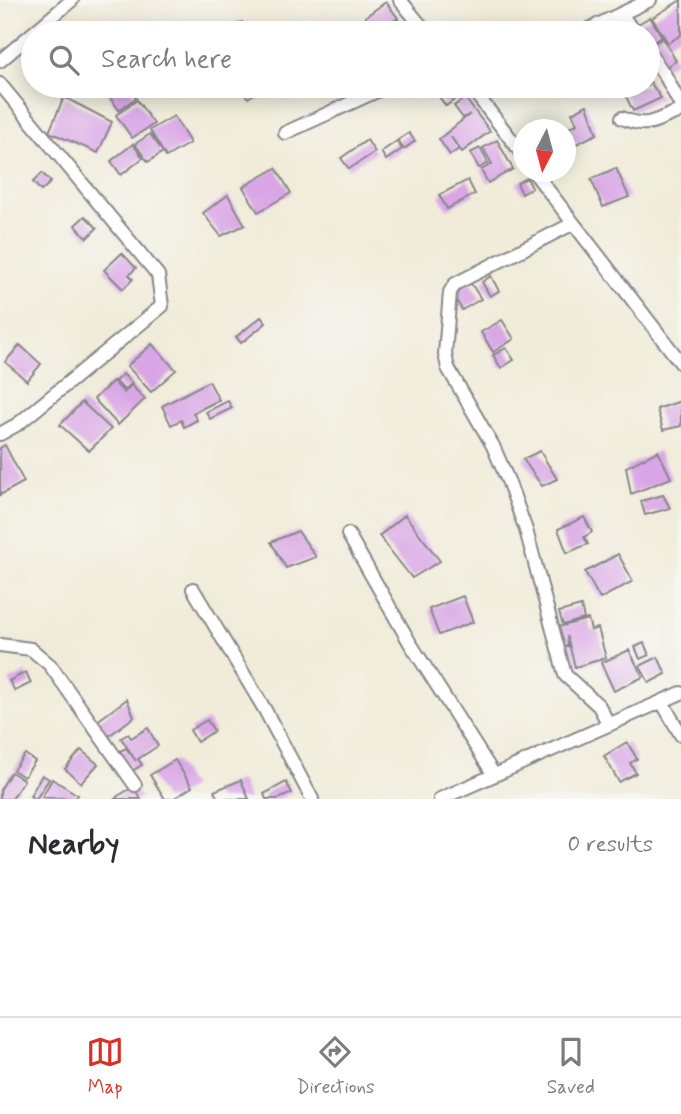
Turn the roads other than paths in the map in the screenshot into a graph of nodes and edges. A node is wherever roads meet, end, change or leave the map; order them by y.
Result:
1 (72, 0) edge
2 (400, 0) edge
3 (650, 0) edge
4 (621, 14) junction
5 (47, 21) edge
6 (417, 21) edge
7 (606, 21) edge
8 (626, 21) edge
9 (21, 43) edge
10 (0, 61) edge
11 (660, 67) edge
12 (681, 71) edge
13 (667, 77) junction
14 (0, 84) edge
15 (362, 98) edge
16 (479, 98) edge
17 (681, 109) edge
18 (622, 118) dead end
19 (285, 133) dead end
20 (513, 143) edge
21 (541, 182) edge
22 (572, 224) junction
23 (681, 363) edge
24 (0, 434) edge
25 (348, 534) dead end
26 (193, 589) dead end
27 (0, 645) edge
28 (681, 693) edge
29 (662, 702) junction
30 (609, 725) junction
31 (681, 735) edge
32 (494, 775) junction
33 (135, 785) dead end
34 (312, 799) edge
35 (440, 799) edge

1 - 5 street
2 - 6 street
3 - 4 street
4 - 7 street
4 - 8 street
9 - 10 street
11 - 13 street
12 - 13 street
13 - 17 street
14 - 24 street
15 - 19 street
16 - 20 street
17 - 18 street
21 - 22 street
22 - 23 street
22 - 30 street
25 - 32 street
26 - 34 street
27 - 33 street
28 - 29 street
29 - 30 street
29 - 31 street
30 - 32 street
32 - 35 street

